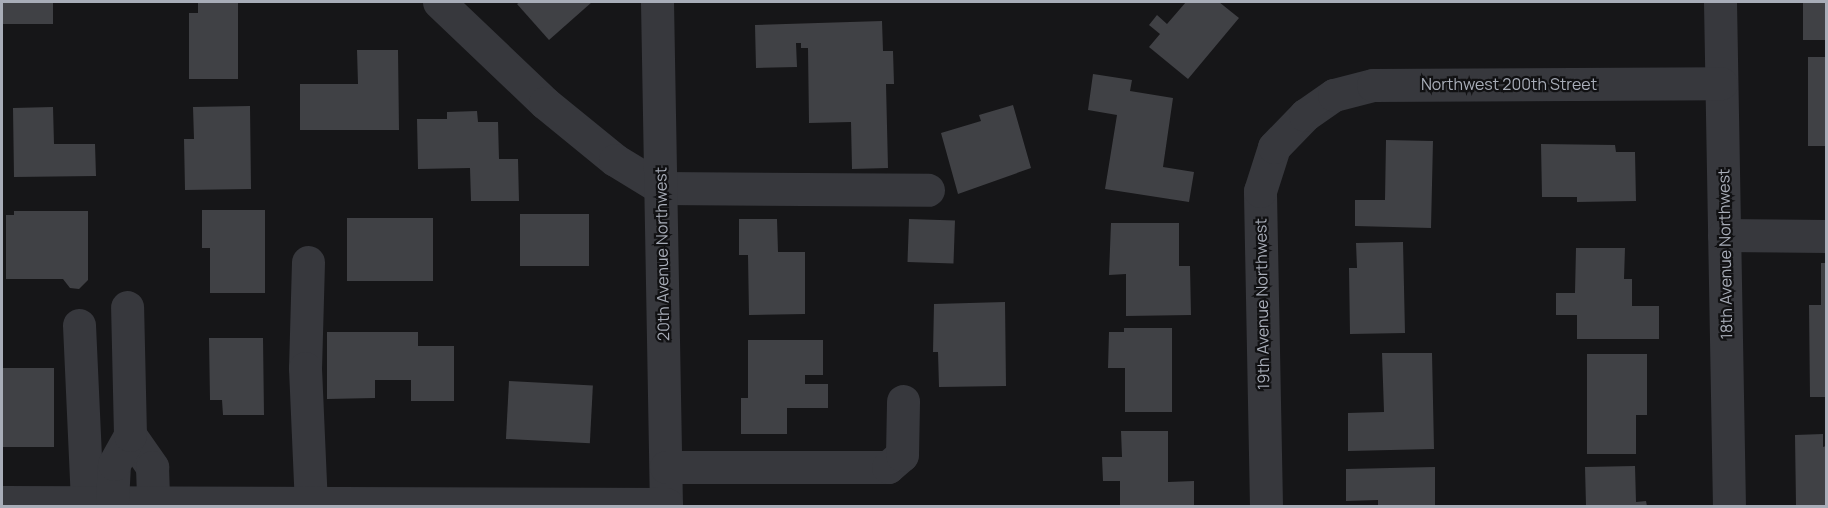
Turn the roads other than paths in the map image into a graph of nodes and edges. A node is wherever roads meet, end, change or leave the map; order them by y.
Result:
1 (439, 2) edge
2 (657, 2) edge
3 (1720, 2) edge
4 (1721, 83) junction
5 (1305, 115) joint
6 (661, 188) junction
7 (928, 190) dead end
8 (1724, 235) junction
9 (1827, 236) edge
10 (308, 262) dead end
11 (128, 308) dead end
12 (79, 325) dead end
13 (903, 401) dead end
14 (130, 435) junction
15 (666, 467) junction
16 (2, 502) edge
17 (100, 502) junction
18 (153, 503) junction
19 (311, 503) junction
20 (666, 506) edge
21 (1266, 507) edge
22 (1729, 507) edge

1 - 6 street
2 - 6 street, 20th Avenue Northwest
3 - 4 street, 18th Avenue Northwest
4 - 5 street, Northwest 200th Street
4 - 8 street, 18th Avenue Northwest
5 - 21 street, 19th Avenue Northwest
6 - 7 street
6 - 15 street, 20th Avenue Northwest
8 - 9 street
8 - 22 street, 18th Avenue Northwest
10 - 19 street
11 - 14 street
12 - 17 street
13 - 15 street
14 - 17 street
14 - 18 street
15 - 20 street, 20th Avenue Northwest
16 - 17 street
17 - 18 street
18 - 19 street
19 - 20 street

